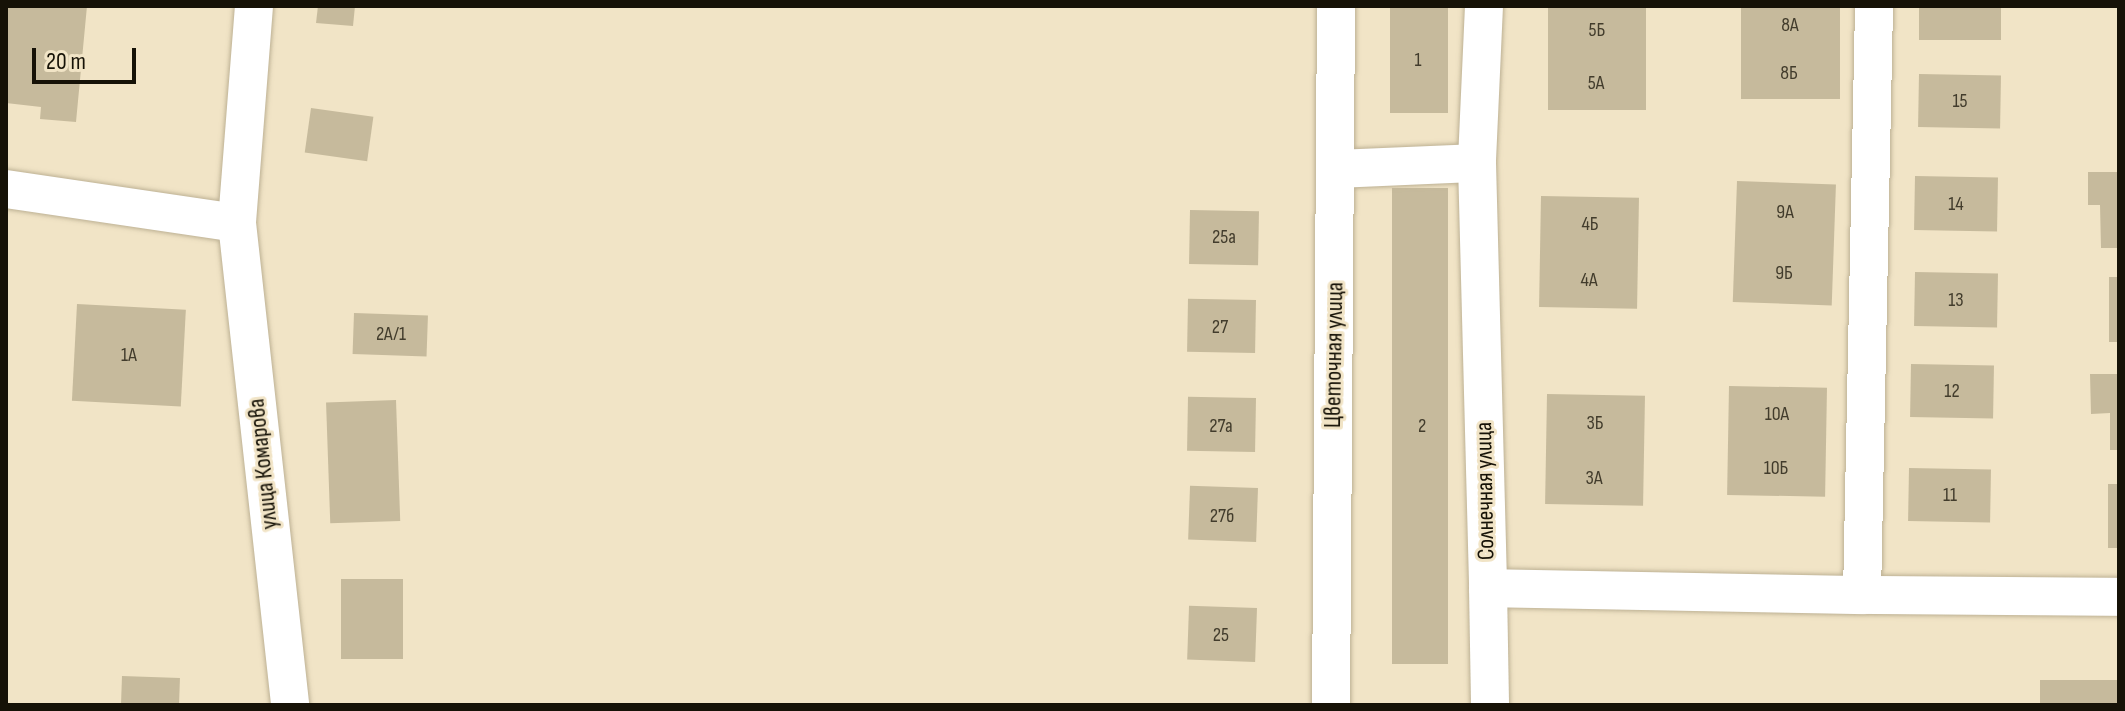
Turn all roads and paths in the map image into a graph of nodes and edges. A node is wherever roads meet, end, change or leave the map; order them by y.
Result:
1 (254, 6) edge
2 (1336, 6) edge
3 (1484, 6) edge
4 (1874, 6) edge
5 (1477, 163) junction
6 (1338, 169) junction
7 (6, 189) edge
8 (237, 223) junction
9 (1488, 588) junction
10 (1862, 595) junction
11 (2119, 597) edge
12 (290, 705) edge
13 (1331, 705) edge
14 (1490, 705) edge

1 - 8 street, улица Комарова
2 - 6 street, Цветочная улица
3 - 5 street, Солнечная улица
4 - 10 street
5 - 6 street
5 - 9 street, Солнечная улица
6 - 13 street, Цветочная улица
7 - 8 street
8 - 12 street, улица Комарова
9 - 10 street, Солнечная улица
9 - 14 street
10 - 11 street, Солнечная улица

